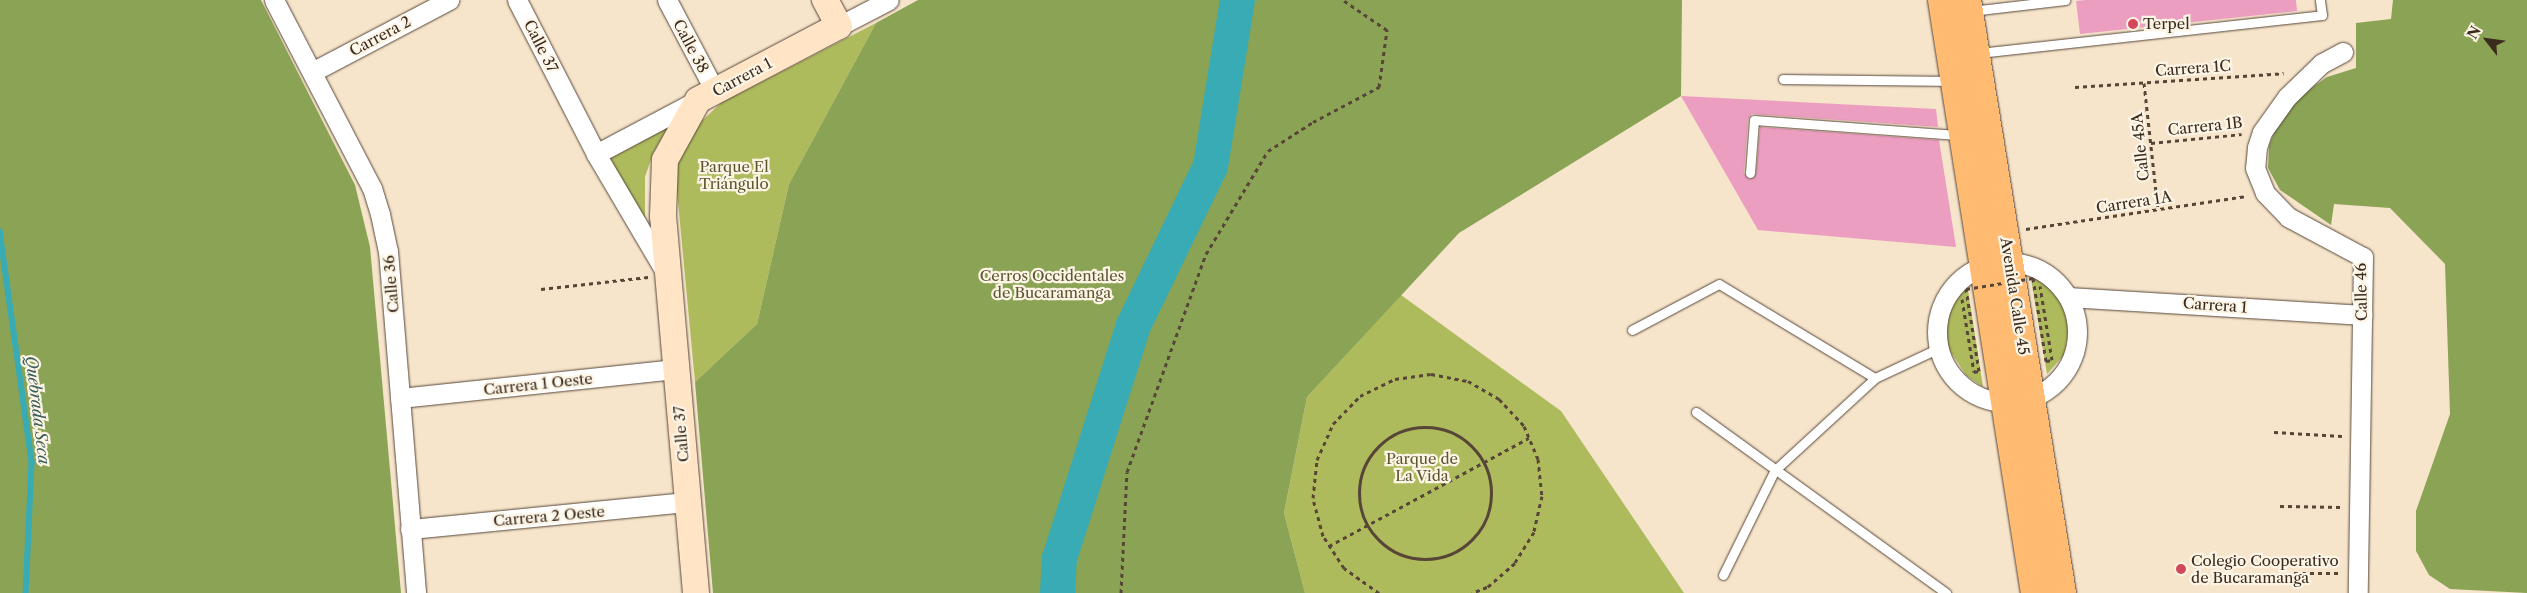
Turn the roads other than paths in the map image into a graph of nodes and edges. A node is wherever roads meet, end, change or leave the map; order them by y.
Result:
1 (274, 0) edge
2 (449, 0) edge
3 (517, 0) edge
4 (666, 0) edge
5 (825, 0) edge
6 (889, 0) edge
7 (1942, 0) edge
8 (2065, 0) edge
9 (2320, 0) edge
10 (1968, 5) edge
11 (838, 26) junction
12 (2343, 52) dead end
13 (1976, 53) junction
14 (312, 72) junction
15 (1783, 79) dead end
16 (1954, 81) junction
17 (706, 96) junction
18 (1963, 135) junction
19 (596, 154) junction
20 (1750, 173) dead end
21 (1996, 263) junction
22 (667, 275) junction
23 (2069, 297) junction
24 (2362, 315) junction
25 (1632, 330) dead end
26 (1939, 348) junction
27 (676, 369) junction
28 (1875, 378) junction
29 (400, 398) junction
30 (2018, 400) junction
31 (1696, 412) dead end
32 (1775, 470) junction
33 (688, 502) junction
34 (410, 529) junction
35 (1723, 575) dead end
36 (2361, 587) edge
37 (416, 593) edge
38 (696, 593) edge
39 (1946, 593) edge
40 (2035, 593) edge
41 (2062, 593) edge

1 - 14 street, Calle 36
2 - 14 street, Carrera 2
3 - 19 street, Calle 37
4 - 17 street, Calle 38
5 - 11 street
6 - 11 street, Carrera 1
7 - 16 main road, Avenida Calle 45
8 - 10 lane
9 - 13 lane
10 - 13 main road, Avenida Calle 45
11 - 17 street, Carrera 1
12 - 24 street, Calle 46
13 - 21 main road, Avenida Calle 45
14 - 29 street, Calle 36
15 - 16 lane
16 - 18 main road, Avenida Calle 45
17 - 19 street, Carrera 1
17 - 22 street, Calle 37
18 - 20 lane
18 - 21 main road, Avenida Calle 45
19 - 22 street, Calle 37
21 - 23 street
21 - 26 street
21 - 30 main road, Avenida Calle 45
22 - 27 street, Calle 37
23 - 24 street, Carrera 1
23 - 30 street
24 - 36 street, Calle 46
25 - 28 lane
26 - 28 lane
26 - 30 street
27 - 29 street, Carrera 1 Oeste
27 - 33 street, Calle 37
28 - 32 lane
29 - 34 street, Calle 36
30 - 40 main road, Avenida Calle 45
30 - 41 main road, Avenida Calle 45
31 - 32 lane
32 - 35 lane
32 - 39 lane
33 - 34 street, Carrera 2 Oeste
33 - 38 street, Calle 37
34 - 37 street, Calle 36

